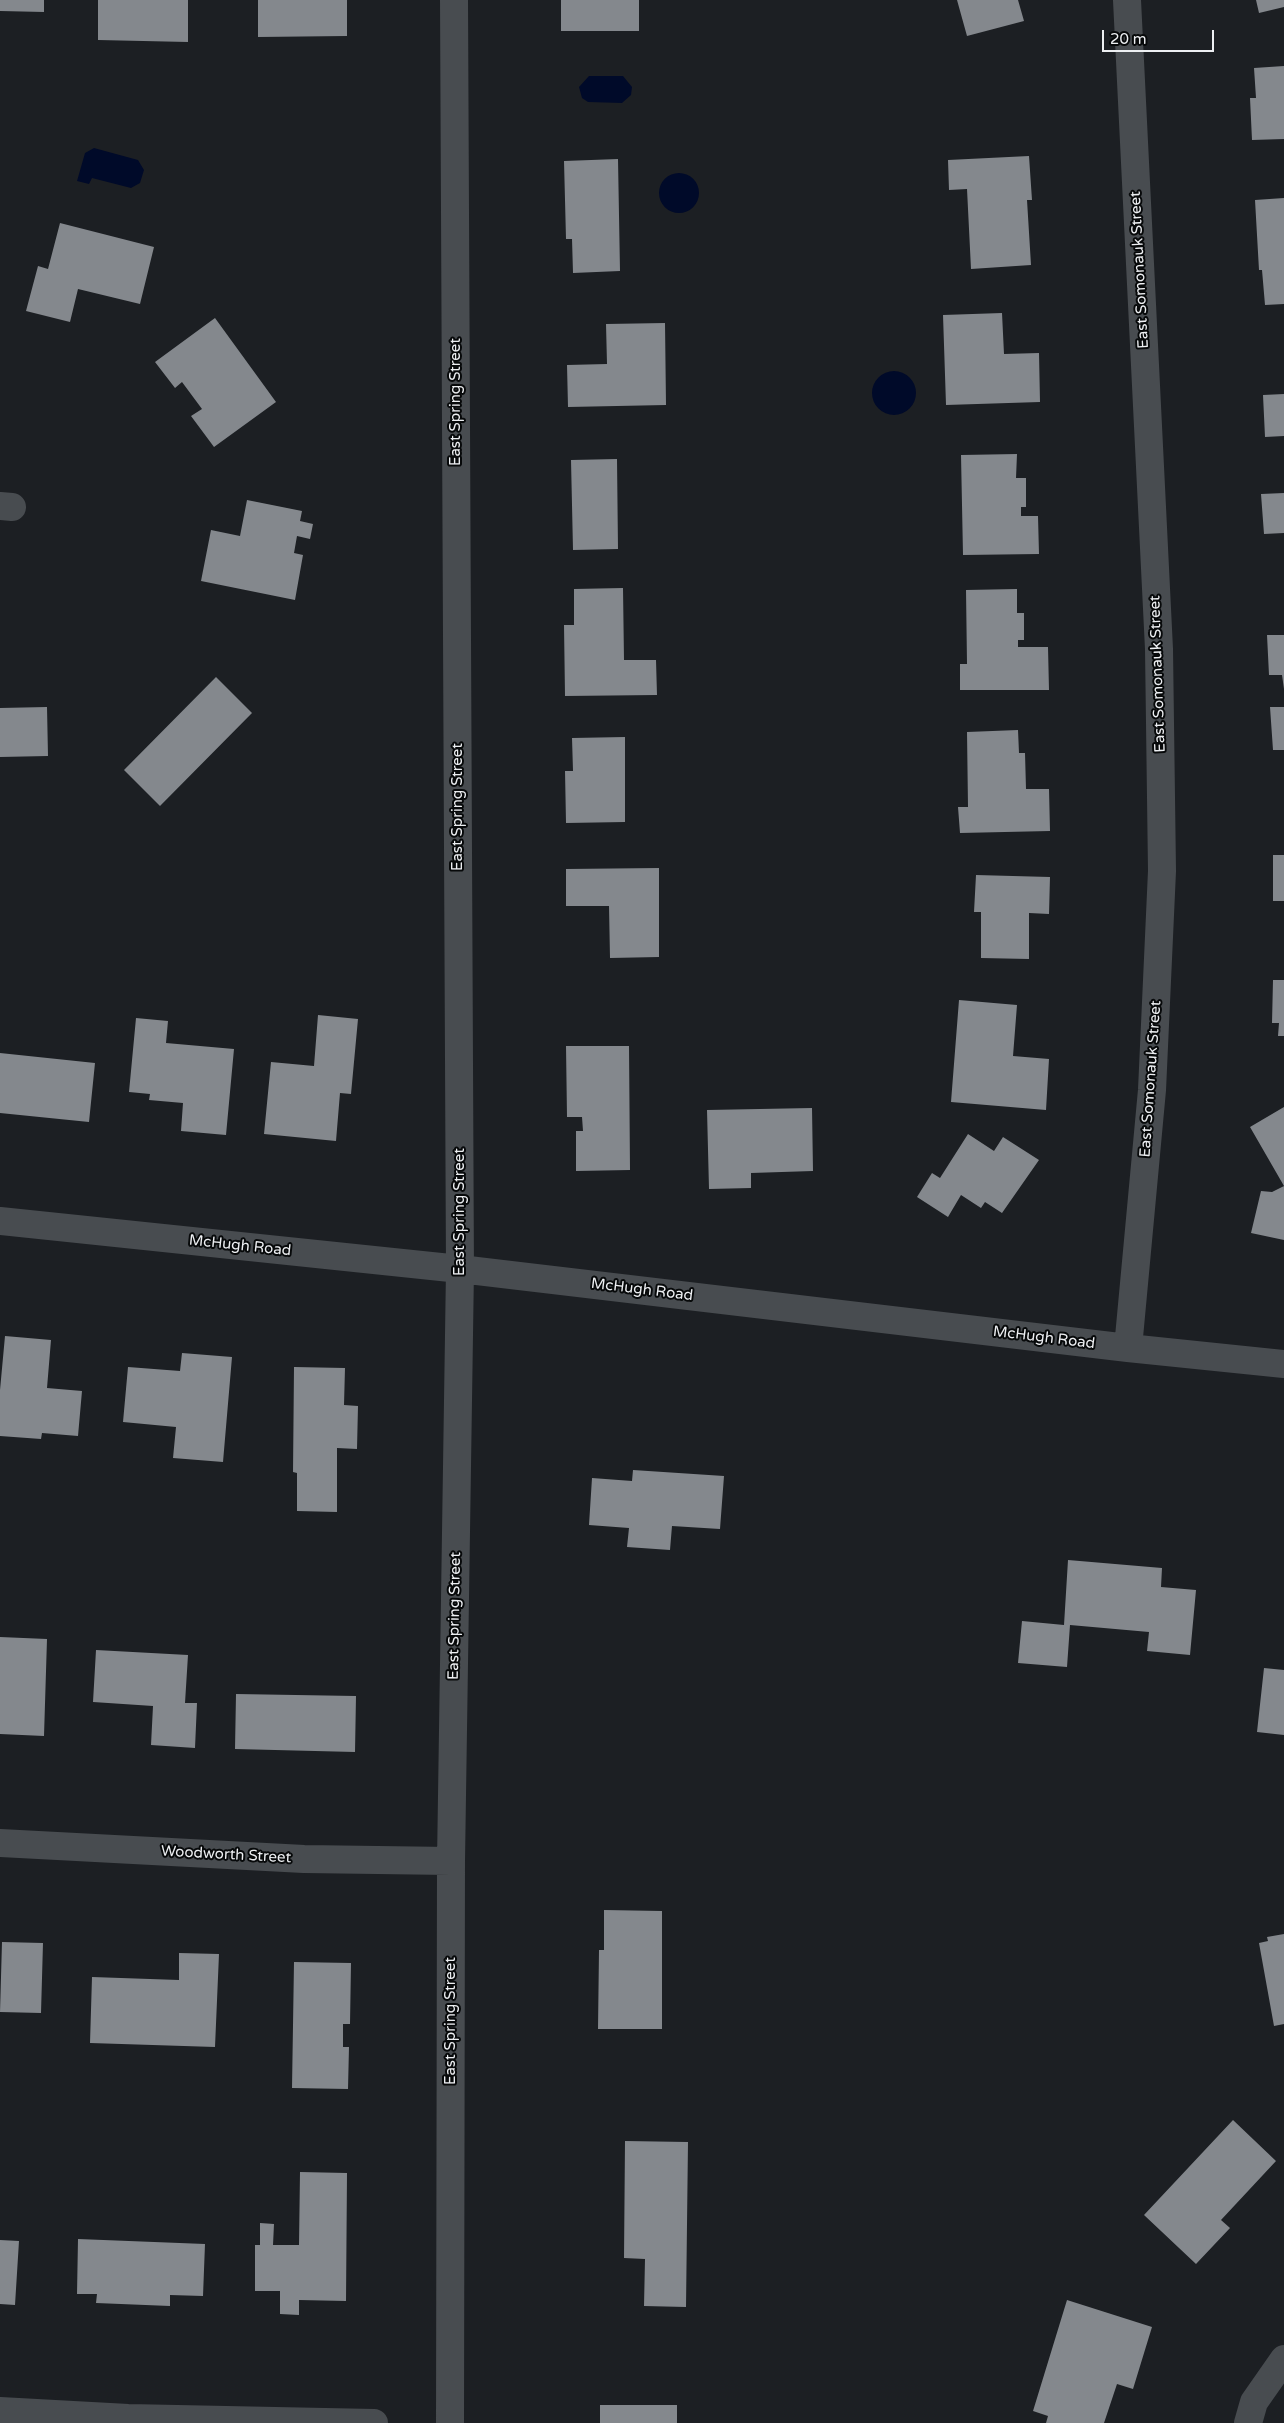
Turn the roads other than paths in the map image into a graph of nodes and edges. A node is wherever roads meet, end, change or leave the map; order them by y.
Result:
1 (454, 0) edge
2 (1127, 0) edge
3 (0, 1221) edge
4 (460, 1269) junction
5 (1128, 1348) junction
6 (1284, 1364) edge
7 (0, 1843) edge
8 (451, 1861) junction
9 (1284, 2359) edge
10 (0, 2411) edge
11 (374, 2423) edge
12 (450, 2423) edge
13 (1248, 2423) edge

1 - 4 street, East Spring Street
2 - 5 street, East Somonauk Street
3 - 4 street, McHugh Road
4 - 5 street, McHugh Road
4 - 8 street, East Spring Street
5 - 6 street, McHugh Road
7 - 8 street, Woodworth Street
8 - 12 street, East Spring Street
9 - 13 street
10 - 11 street

